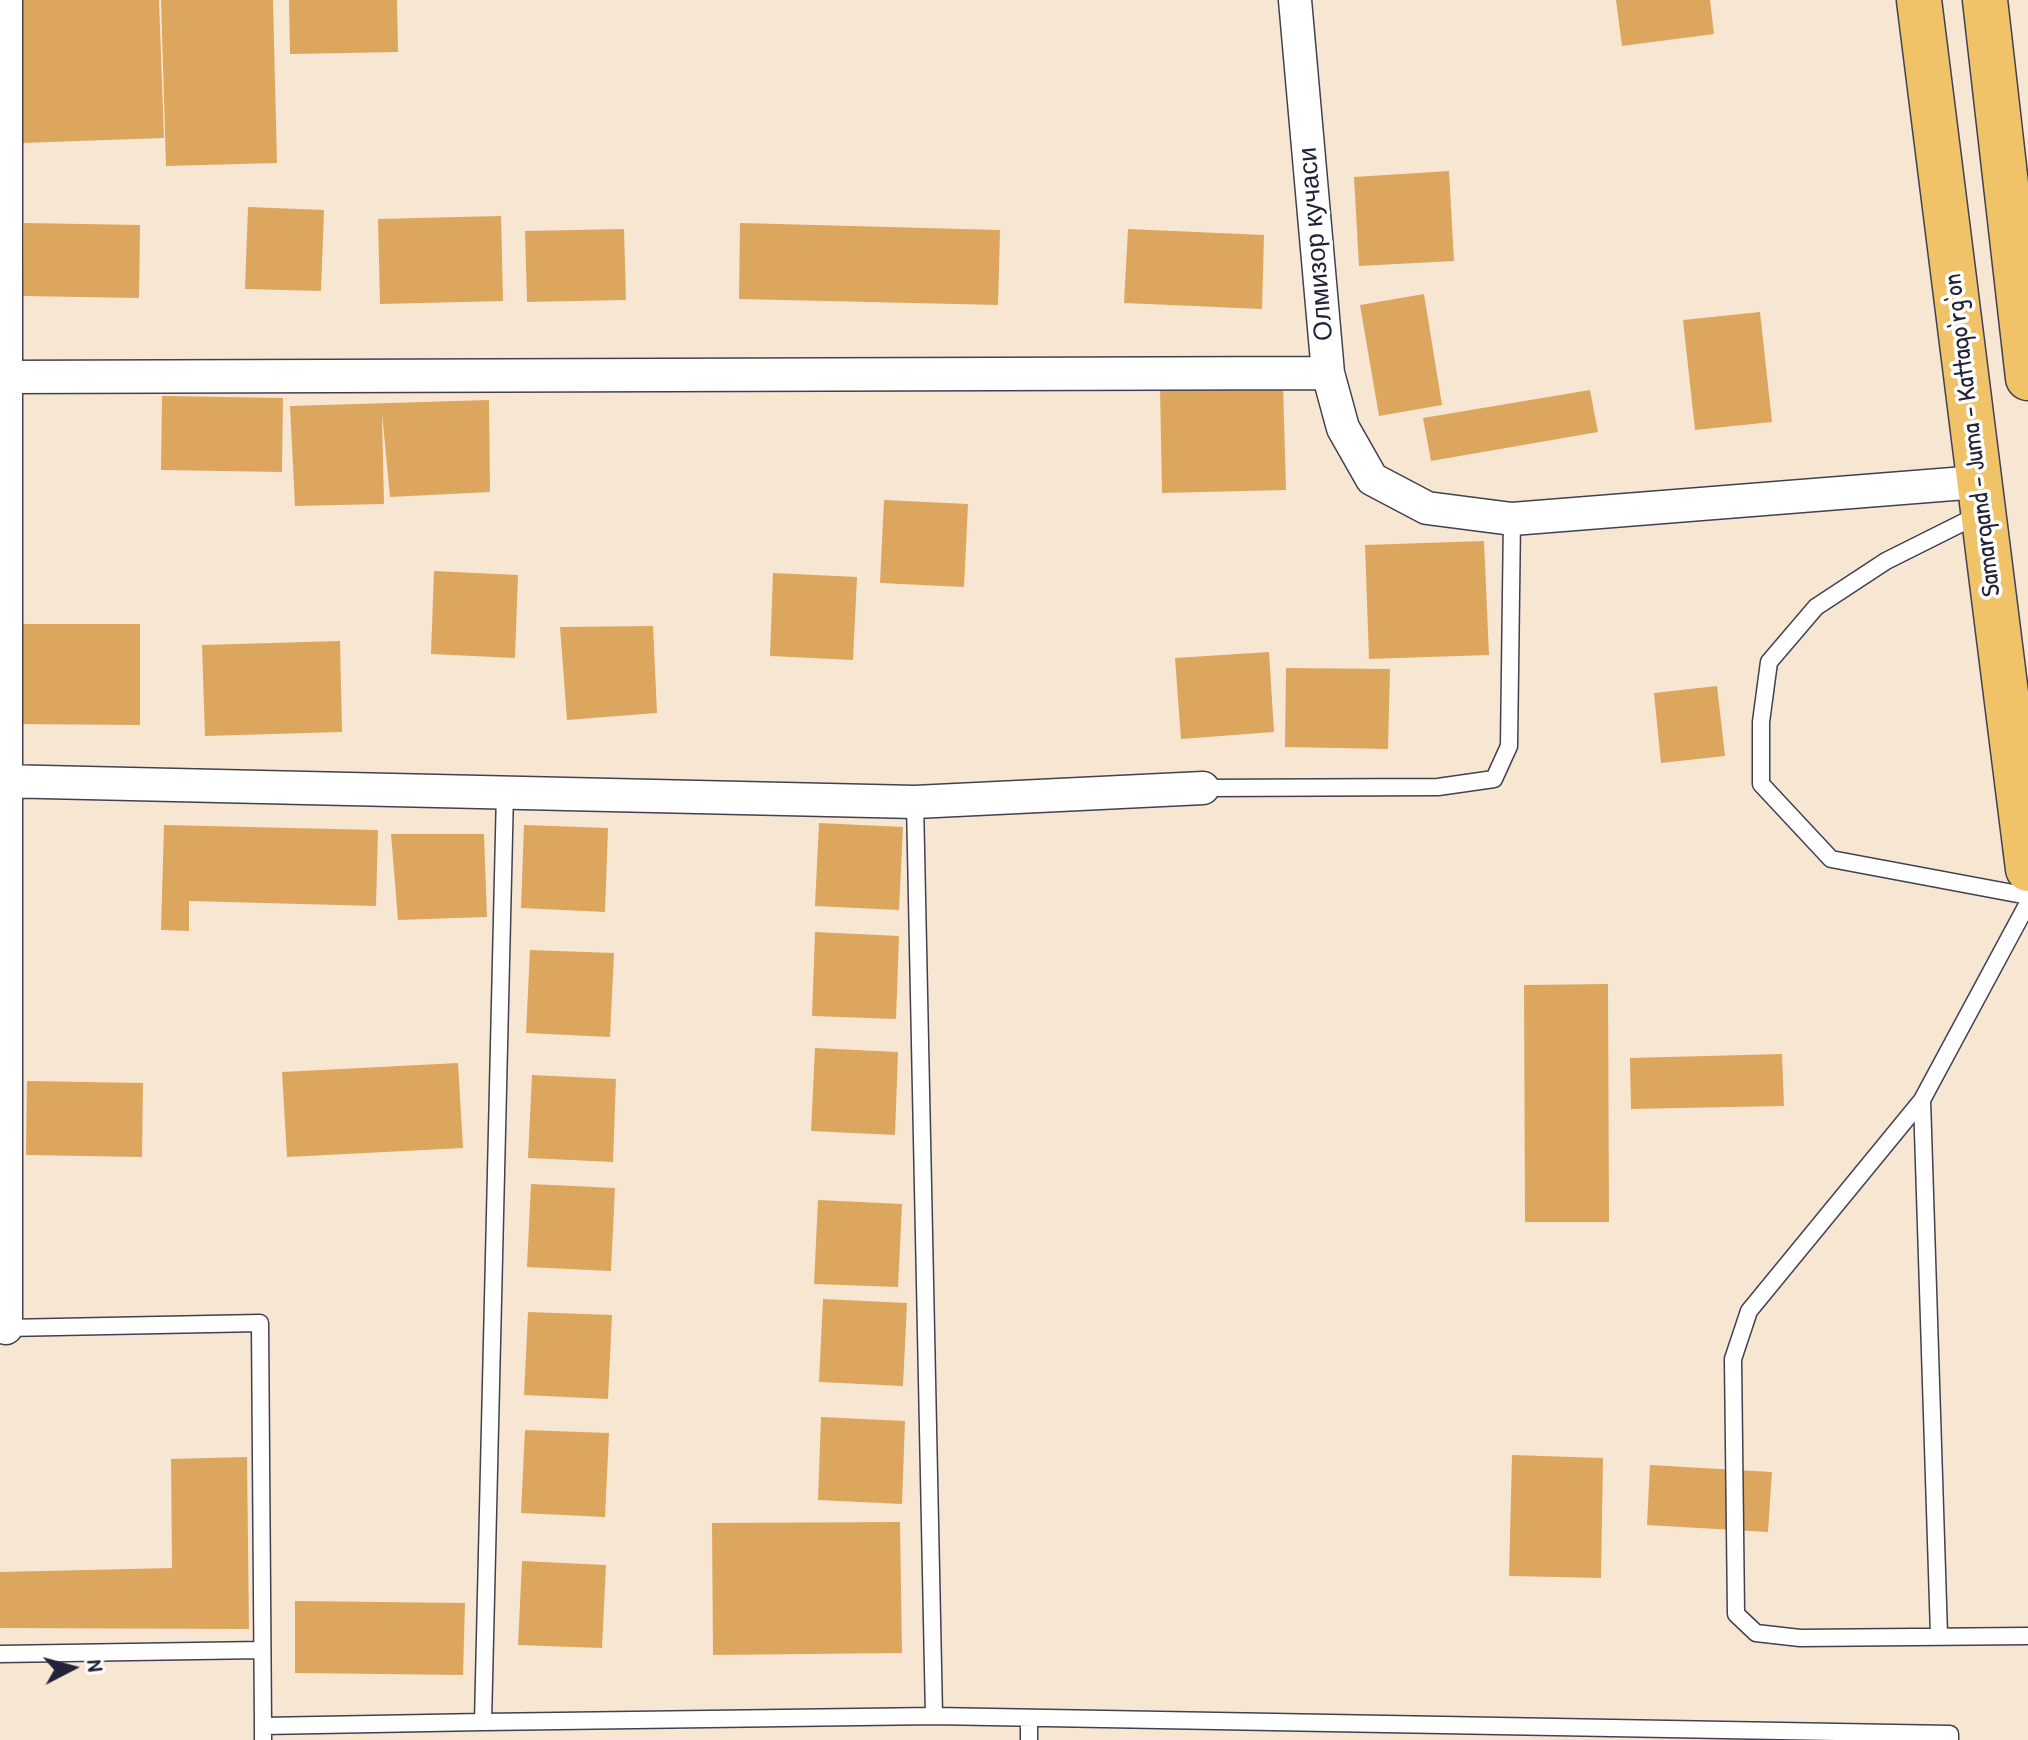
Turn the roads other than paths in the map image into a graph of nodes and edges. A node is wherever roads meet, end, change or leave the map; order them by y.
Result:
1 (6, 0) edge
2 (1295, 0) edge
3 (1919, 0) edge
4 (1985, 0) edge
5 (2024, 302) edge
6 (1958, 316) junction
7 (1328, 373) junction
8 (3, 377) edge
9 (2028, 378) edge
10 (1980, 498) junction
11 (1512, 519) junction
12 (3, 781) edge
13 (1203, 788) joint
14 (505, 792) junction
15 (915, 802) junction
16 (2028, 869) edge
17 (2028, 896) edge
18 (2028, 903) edge
19 (1922, 1100) junction
20 (6, 1328) joint
21 (1939, 1635) junction
22 (2028, 1636) edge
23 (262, 1650) junction
24 (0, 1654) edge
25 (934, 1716) junction
26 (1029, 1718) junction
27 (483, 1722) junction
28 (263, 1733) edge
29 (1029, 1740) edge
30 (1950, 1740) edge

1 - 8 street
2 - 7 street, Олмизор кучаси
3 - 6 main road, Samarqand - Juma - Kattaqo‘rg‘on
4 - 5 main road
5 - 6 main road
5 - 9 main road
6 - 10 main road, Samarqand - Juma - Kattaqo‘rg‘on
7 - 8 street
7 - 11 street, Олмизор кучаси
8 - 12 street
10 - 11 street
10 - 16 main road, Samarqand - Juma - Kattaqo‘rg‘on
10 - 17 lane
11 - 13 lane
12 - 14 street
12 - 20 street
13 - 15 street
14 - 15 street
14 - 27 lane
15 - 25 lane
18 - 19 lane
19 - 21 lane
19 - 21 lane
20 - 23 lane
21 - 22 lane
23 - 24 lane
23 - 28 lane
25 - 26 lane
25 - 27 lane
26 - 29 lane
26 - 30 lane
27 - 28 lane

